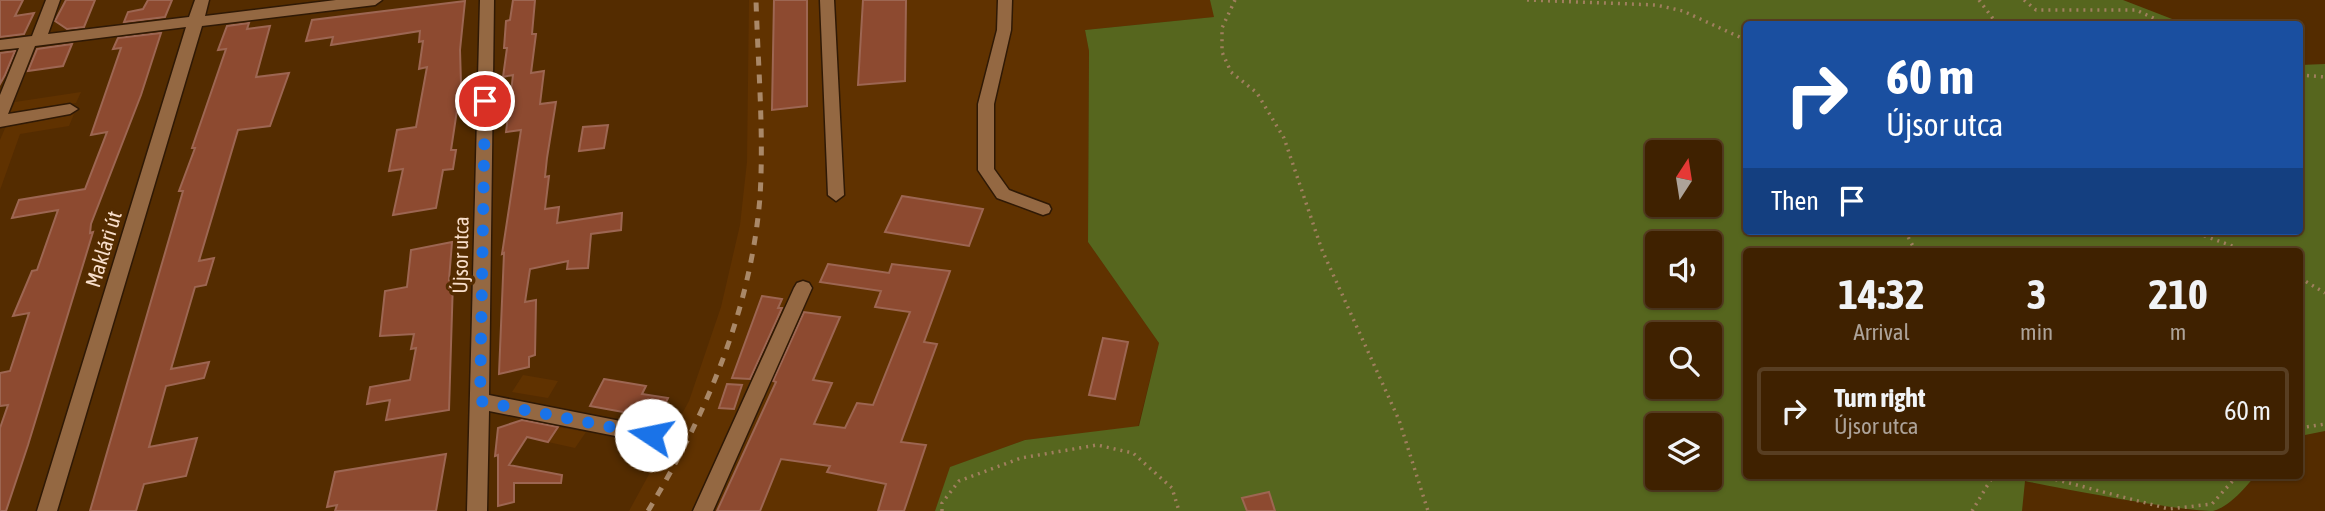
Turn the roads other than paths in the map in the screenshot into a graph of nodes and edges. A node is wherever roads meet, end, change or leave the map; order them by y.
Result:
1 (53, 0) edge
2 (202, 0) edge
3 (375, 0) edge
4 (487, 0) edge
5 (827, 0) edge
6 (1005, 0) edge
7 (196, 20) junction
8 (34, 40) junction
9 (0, 45) edge
10 (2, 105) edge
11 (70, 109) dead end
12 (0, 121) edge
13 (836, 195) dead end
14 (1043, 209) dead end
15 (803, 288) dead end
16 (480, 401) junction
17 (651, 435) dead end
18 (47, 511) edge
19 (477, 511) edge
20 (703, 511) edge

1 - 8 street
2 - 7 street, Maklári út
3 - 7 street
4 - 16 street, Újsor utca
5 - 13 street
6 - 14 street
7 - 8 street
7 - 18 street, Maklári út
8 - 9 street
8 - 10 street
11 - 12 street
15 - 20 street
16 - 17 street
16 - 19 street, Újsor utca

